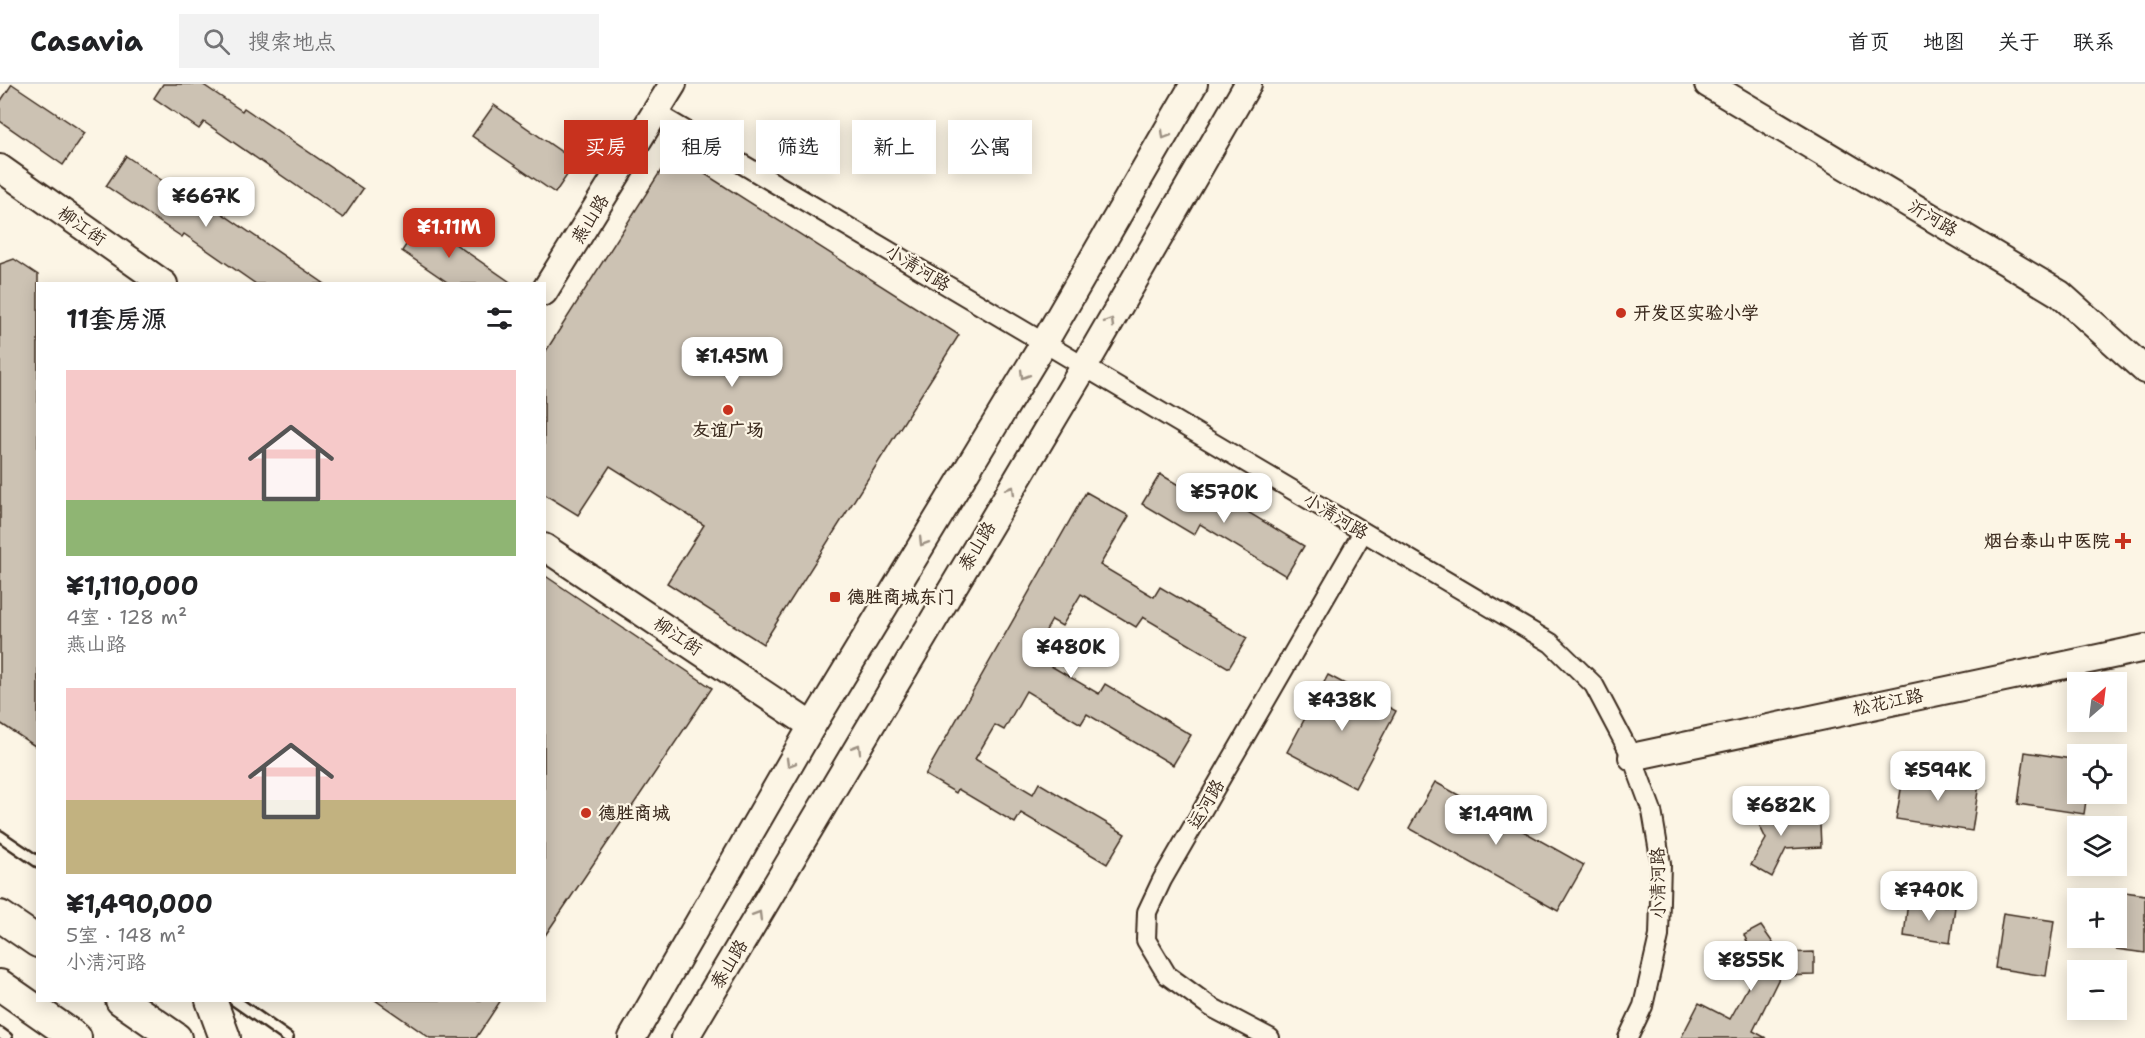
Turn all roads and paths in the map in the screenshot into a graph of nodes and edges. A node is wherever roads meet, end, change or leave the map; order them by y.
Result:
1 (673, 84) edge
2 (1194, 84) edge
3 (1248, 84) edge
4 (1708, 84) edge
5 (656, 112) junction
6 (0, 168) edge
7 (161, 282) edge
8 (546, 289) edge
9 (1044, 343) junction
10 (1084, 367) junction
11 (2145, 370) edge
12 (1363, 532) junction
13 (546, 547) edge
14 (2145, 648) edge
15 (812, 726) junction
16 (1632, 757) junction
17 (0, 836) edge
18 (36, 861) edge
19 (0, 916) edge
20 (36, 941) edge
21 (0, 984) edge
22 (124, 1002) edge
23 (212, 1002) edge
24 (237, 1002) edge
25 (0, 1033) edge
26 (7, 1038) edge
27 (76, 1038) edge
28 (176, 1038) edge
29 (225, 1038) edge
30 (288, 1038) edge
31 (632, 1038) edge
32 (685, 1038) edge
33 (1270, 1038) edge
34 (1628, 1038) edge

1 - 5 main road, 燕山路
2 -> 9 main road
10 -> 3 main road, 泰山路
4 - 11 main road, 沂河路
5 - 8 main road, 燕山路
5 - 9 street, 小清河路
6 - 7 main road, 柳江街
9 - 10 street, 小清河路
9 -> 15 main road
10 - 12 street, 小清河路
32 -> 10 main road, 泰山路
12 - 16 street, 小清河路
12 - 33 street, 运河路
13 - 15 main road, 柳江街
14 - 16 main road, 松花江路
15 -> 31 main road
16 - 34 street, 小清河路
17 - 18 lane
19 - 20 main road
21 - 27 main road
22 - 28 main road
23 - 29 main road
24 - 30 lane
25 - 26 lane

